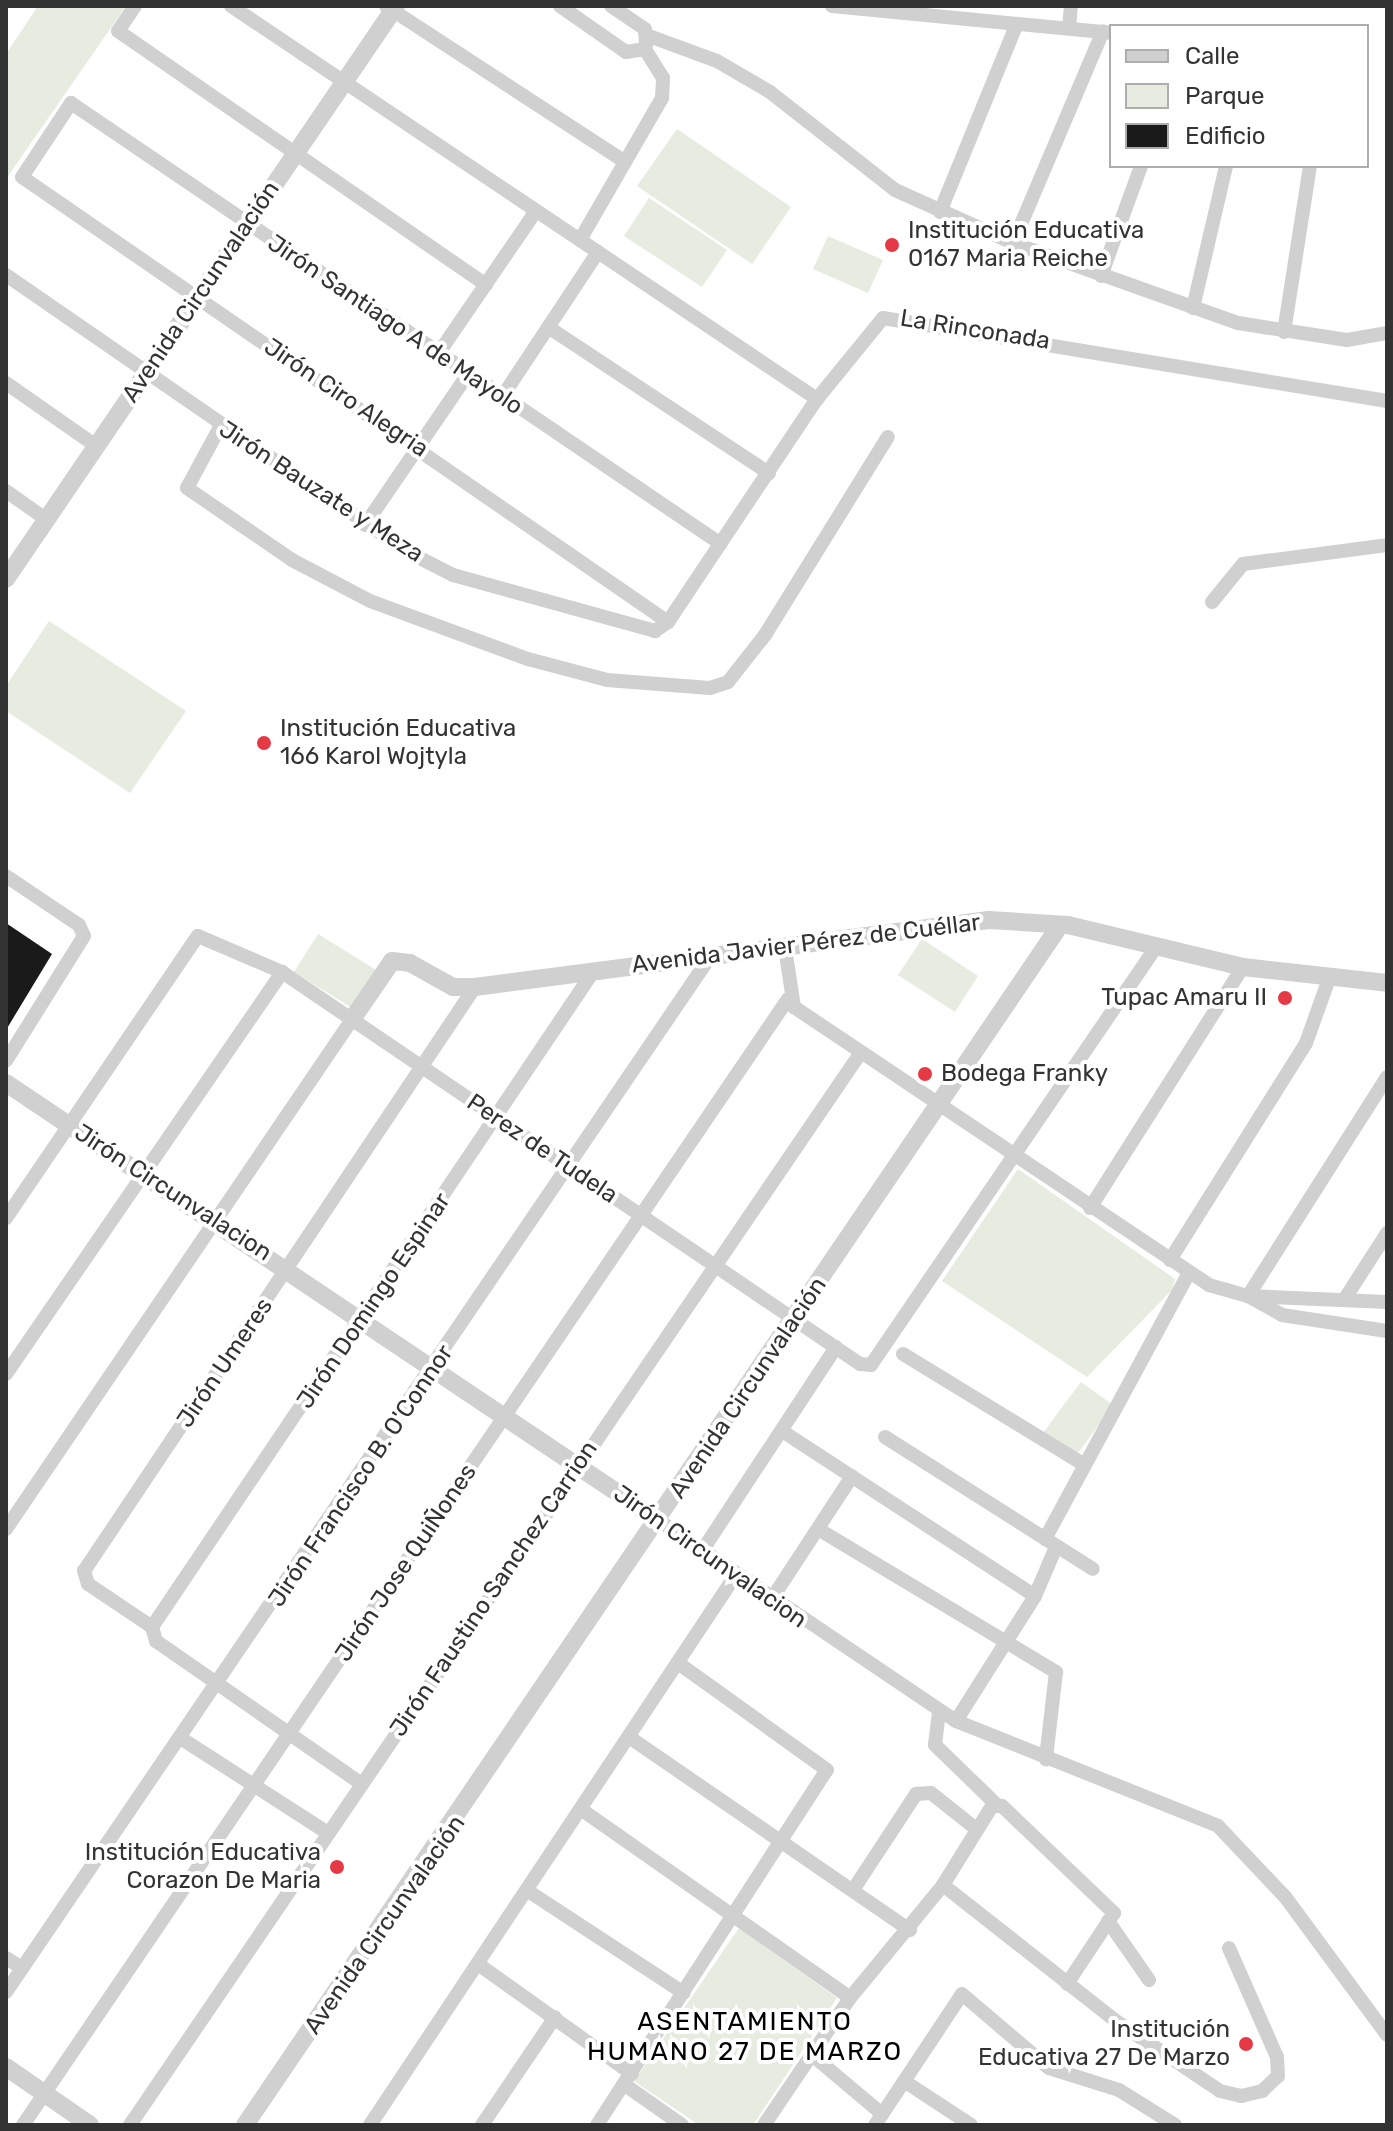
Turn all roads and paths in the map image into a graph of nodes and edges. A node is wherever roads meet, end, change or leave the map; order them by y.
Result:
1 (135, 6) edge
2 (231, 6) edge
3 (560, 6) edge
4 (611, 6) edge
5 (832, 6) edge
6 (992, 6) edge
7 (1071, 6) edge
8 (392, 8) edge
9 (990, 23) junction
10 (1016, 26) junction
11 (1069, 28) junction
12 (1107, 32) edge
13 (647, 43) junction
14 (345, 82) junction
15 (71, 103) joint
16 (294, 156) junction
17 (625, 162) junction
18 (1140, 168) edge
19 (1226, 168) edge
20 (1310, 168) edge
21 (536, 211) junction
22 (940, 212) junction
23 (247, 225) junction
24 (580, 240) junction
25 (1013, 243) junction
26 (598, 252) junction
27 (6, 275) edge
28 (1101, 276) junction
29 (486, 285) junction
30 (197, 299) junction
31 (1193, 308) junction
32 (548, 327) junction
33 (1284, 332) junction
34 (1387, 333) edge
35 (438, 354) junction
36 (144, 374) junction
37 (468, 374) junction
38 (6, 383) edge
39 (502, 397) junction
40 (817, 399) junction
41 (1387, 401) edge
42 (220, 427) junction
43 (888, 437) dead end
44 (96, 446) junction
45 (420, 447) junction
46 (769, 473) junction
47 (6, 491) edge
48 (47, 520) junction
49 (365, 525) junction
50 (721, 544) junction
51 (1387, 545) edge
52 (6, 579) edge
53 (1212, 602) dead end
54 (668, 622) junction
55 (6, 876) edge
56 (1059, 927) junction
57 (1156, 947) junction
58 (785, 948) junction
59 (710, 957) junction
60 (1243, 967) junction
61 (282, 972) junction
62 (593, 972) junction
63 (1330, 976) junction
64 (1387, 983) edge
65 (475, 987) junction
66 (788, 999) junction
67 (353, 1018) junction
68 (859, 1055) junction
69 (6, 1061) edge
70 (425, 1070) junction
71 (1387, 1077) edge
72 (6, 1083) edge
73 (939, 1104) junction
74 (496, 1118) junction
75 (69, 1124) junction
76 (1016, 1157) junction
77 (569, 1168) junction
78 (140, 1171) junction
79 (1090, 1208) junction
80 (642, 1216) junction
81 (6, 1218) edge
82 (215, 1222) junction
83 (1387, 1233) edge
84 (1170, 1260) junction
85 (715, 1265) junction
86 (289, 1270) junction
87 (1189, 1273) junction
88 (1248, 1296) junction
89 (1344, 1300) junction
90 (1387, 1302) edge
91 (797, 1320) junction
92 (362, 1321) junction
93 (1387, 1331) edge
94 (836, 1347) junction
95 (903, 1354) dead end
96 (435, 1369) junction
97 (6, 1374) edge
98 (504, 1418) junction
99 (782, 1431) junction
100 (885, 1437) dead end
101 (1083, 1464) junction
102 (577, 1466) junction
103 (852, 1476) junction
104 (658, 1520) junction
105 (6, 1527) edge
106 (818, 1529) junction
107 (1051, 1543) junction
108 (702, 1551) junction
109 (1093, 1569) dead end
110 (735, 1576) junction
111 (1035, 1596) junction
112 (771, 1600) junction
113 (152, 1627) junction
114 (1006, 1644) junction
115 (678, 1663) junction
116 (218, 1685) junction
117 (939, 1712) junction
118 (956, 1721) junction
119 (290, 1736) junction
120 (629, 1737) junction
121 (182, 1739) junction
122 (1046, 1759) junction
123 (362, 1784) junction
124 (255, 1789) junction
125 (994, 1806) junction
126 (582, 1810) junction
127 (975, 1828) junction
128 (328, 1833) junction
129 (785, 1841) junction
130 (943, 1885) junction
131 (853, 1890) junction
132 (528, 1891) junction
133 (736, 1915) junction
134 (1108, 1921) junction
135 (910, 1930) junction
136 (1229, 1948) dead end
137 (6, 1958) edge
138 (478, 1964) junction
139 (22, 1968) junction
140 (1149, 1980) dead end
141 (1067, 1984) junction
142 (6, 1992) edge
143 (684, 1993) junction
144 (850, 1998) junction
145 (555, 2017) junction
146 (1387, 2035) edge
147 (812, 2055) junction
148 (6, 2067) edge
149 (628, 2079) junction
150 (904, 2081) junction
151 (44, 2093) junction
152 (878, 2119) edge
153 (23, 2125) edge
154 (90, 2125) edge
155 (130, 2125) edge
156 (245, 2125) edge
157 (370, 2125) edge
158 (482, 2125) edge
159 (597, 2125) edge
160 (682, 2125) edge
161 (764, 2125) edge
162 (971, 2125) edge
163 (1175, 2125) edge

1 - 16 street
2 - 14 street
3 - 13 street
4 - 13 street
5 - 9 street
6 - 9 street
7 - 11 street
8 - 14 street, Avenida Circunvalación
8 - 17 street
9 - 10 street
10 - 11 street
10 - 22 street
11 - 12 street
12 - 25 street
13 - 17 street
13 - 22 street
14 - 16 street, Avenida Circunvalación
14 - 21 street
15 - 23 street, Jirón Santiago A de Mayolo
15 - 30 street, Jirón Ciro Alegria
16 - 23 street, Avenida Circunvalación
16 - 29 street
17 - 24 street
18 - 28 street
19 - 31 street
20 - 33 street
21 - 24 street
21 - 29 street
22 - 25 street
23 - 30 street, Avenida Circunvalación
23 - 35 street, Jirón Santiago A de Mayolo
24 - 26 street
25 - 28 street
26 - 32 street
26 - 40 street
27 - 36 street, Jirón Bauzate y Meza
28 - 31 street
29 - 35 street
30 - 36 street, Avenida Circunvalación
30 - 45 street, Jirón Ciro Alegria
31 - 33 street
32 - 39 street
32 - 46 street
33 - 34 street
35 - 37 street, Jirón Santiago A de Mayolo
36 - 42 street, Jirón Bauzate y Meza
36 - 44 street, Avenida Circunvalación
37 - 39 street, Jirón Santiago A de Mayolo
37 - 45 street
38 - 44 street
39 - 50 street, Jirón Santiago A de Mayolo
40 - 41 street, La Rinconada
40 - 46 street, La Rinconada
42 - 43 street
42 - 49 street, Jirón Bauzate y Meza
44 - 48 street, Avenida Circunvalación
45 - 49 street
45 - 54 street, Jirón Ciro Alegria
46 - 50 street, La Rinconada
47 - 48 street
48 - 52 street, Avenida Circunvalación
49 - 54 street, Jirón Bauzate y Meza
50 - 54 street, La Rinconada
51 - 53 street
55 - 69 street
56 - 57 street, Avenida Javier Pérez de Cuéllar
56 - 58 street, Avenida Javier Pérez de Cuéllar
56 - 73 street, Avenida Circunvalación
57 - 60 street, Avenida Javier Pérez de Cuéllar
57 - 76 street
58 - 59 street, Avenida Javier Pérez de Cuéllar
58 - 66 street
59 - 62 street, Avenida Javier Pérez de Cuéllar
59 - 77 street, Jirón Francisco B. O'Connor
60 - 63 street, Avenida Javier Pérez de Cuéllar
60 - 79 street
61 - 67 street, Perez de Tudela
61 - 75 street, Perez de Tudela
61 - 78 street
62 - 65 street, Avenida Javier Pérez de Cuéllar
62 - 74 street, Jirón Domingo Espinar
63 - 64 street, Avenida Javier Pérez de Cuéllar
63 - 84 street
65 - 67 street, Avenida Javier Pérez de Cuéllar
65 - 70 street, Jirón Umeres
66 - 68 street
66 - 80 street, Jirón Jose QuiÑones
67 - 70 street, Perez de Tudela
67 - 82 street
68 - 73 street
68 - 85 street, Jirón Faustino Sanchez Carrion
70 - 74 street, Perez de Tudela
70 - 86 street, Jirón Umeres
71 - 88 street
72 - 75 street, Jirón Circunvalacion
73 - 76 street
73 - 91 street, Avenida Circunvalación
74 - 77 street, Perez de Tudela
74 - 92 street, Jirón Domingo Espinar
75 - 78 street, Jirón Circunvalacion
75 - 81 street
76 - 79 street
76 - 94 street, Perez de Tudela
77 - 80 street, Perez de Tudela
77 - 96 street, Jirón Francisco B. O'Connor
78 - 82 street, Jirón Circunvalacion
78 - 97 street
79 - 84 street
80 - 85 street, Perez de Tudela
80 - 98 street, Jirón Jose QuiÑones
82 - 86 street, Jirón Circunvalacion
82 - 105 street
83 - 89 street
84 - 87 street
85 - 91 street, Perez de Tudela
85 - 102 street, Jirón Faustino Sanchez Carrion
86 - 92 street, Jirón Circunvalacion
86 - 113 street, Jirón Umeres
87 - 88 street
87 - 101 street
88 - 89 street
88 - 93 street
89 - 90 street
91 - 94 street, Perez de Tudela
91 - 104 street, Avenida Circunvalación
92 - 96 street, Jirón Circunvalacion
92 - 113 street, Jirón Domingo Espinar
94 - 99 street
95 - 101 street
96 - 98 street, Jirón Circunvalacion
96 - 116 street, Jirón Francisco B. O'Connor
98 - 102 street, Jirón Circunvalacion
98 - 119 street, Jirón Jose QuiÑones
99 - 103 street
99 - 108 street
100 - 107 street
101 - 107 street
102 - 104 street, Jirón Circunvalacion
102 - 123 street, Jirón Faustino Sanchez Carrion
103 - 106 street
103 - 111 street
104 - 108 street, Jirón Circunvalacion
104 - 156 street, Avenida Circunvalación
106 - 112 street
106 - 114 street
107 - 109 street
107 - 111 street
108 - 110 street, Jirón Circunvalacion
110 - 112 street, Jirón Circunvalacion
110 - 115 street
111 - 114 street
112 - 117 street, Jirón Circunvalacion
113 - 116 street
114 - 118 street
114 - 122 street
115 - 120 street
115 - 129 street
116 - 119 street
116 - 121 street, Jirón Francisco B. O'Connor
117 - 118 street, Jirón Circunvalacion
117 - 125 street
118 - 122 street, Jirón Circunvalacion
119 - 123 street
119 - 124 street, Jirón Jose QuiÑones
120 - 126 street
120 - 129 street
121 - 124 street
121 - 139 street, Jirón Francisco B. O'Connor
122 - 146 street, Jirón Circunvalacion
123 - 128 street, Jirón Faustino Sanchez Carrion
124 - 128 street
124 - 151 street, Jirón Jose QuiÑones
125 - 127 street
125 - 134 street
126 - 132 street
126 - 133 street
127 - 130 street
127 - 131 street
128 - 155 street, Jirón Faustino Sanchez Carrion
129 - 131 street
129 - 133 street
130 - 135 street
130 - 141 street
131 - 135 street
132 - 138 street
132 - 143 street
133 - 143 street
133 - 144 street
134 - 140 street
134 - 141 street
135 - 144 street
136 - 141 street
137 - 139 street
138 - 145 street
138 - 157 street
139 - 142 street, Jirón Francisco B. O'Connor
143 - 149 street
144 - 147 street
145 - 149 street
145 - 158 street
147 - 152 street
147 - 161 street
148 - 151 street
149 - 159 street
149 - 160 street
150 - 152 street
150 - 162 street
150 - 163 street
151 - 153 street, Jirón Jose QuiÑones
151 - 154 street

